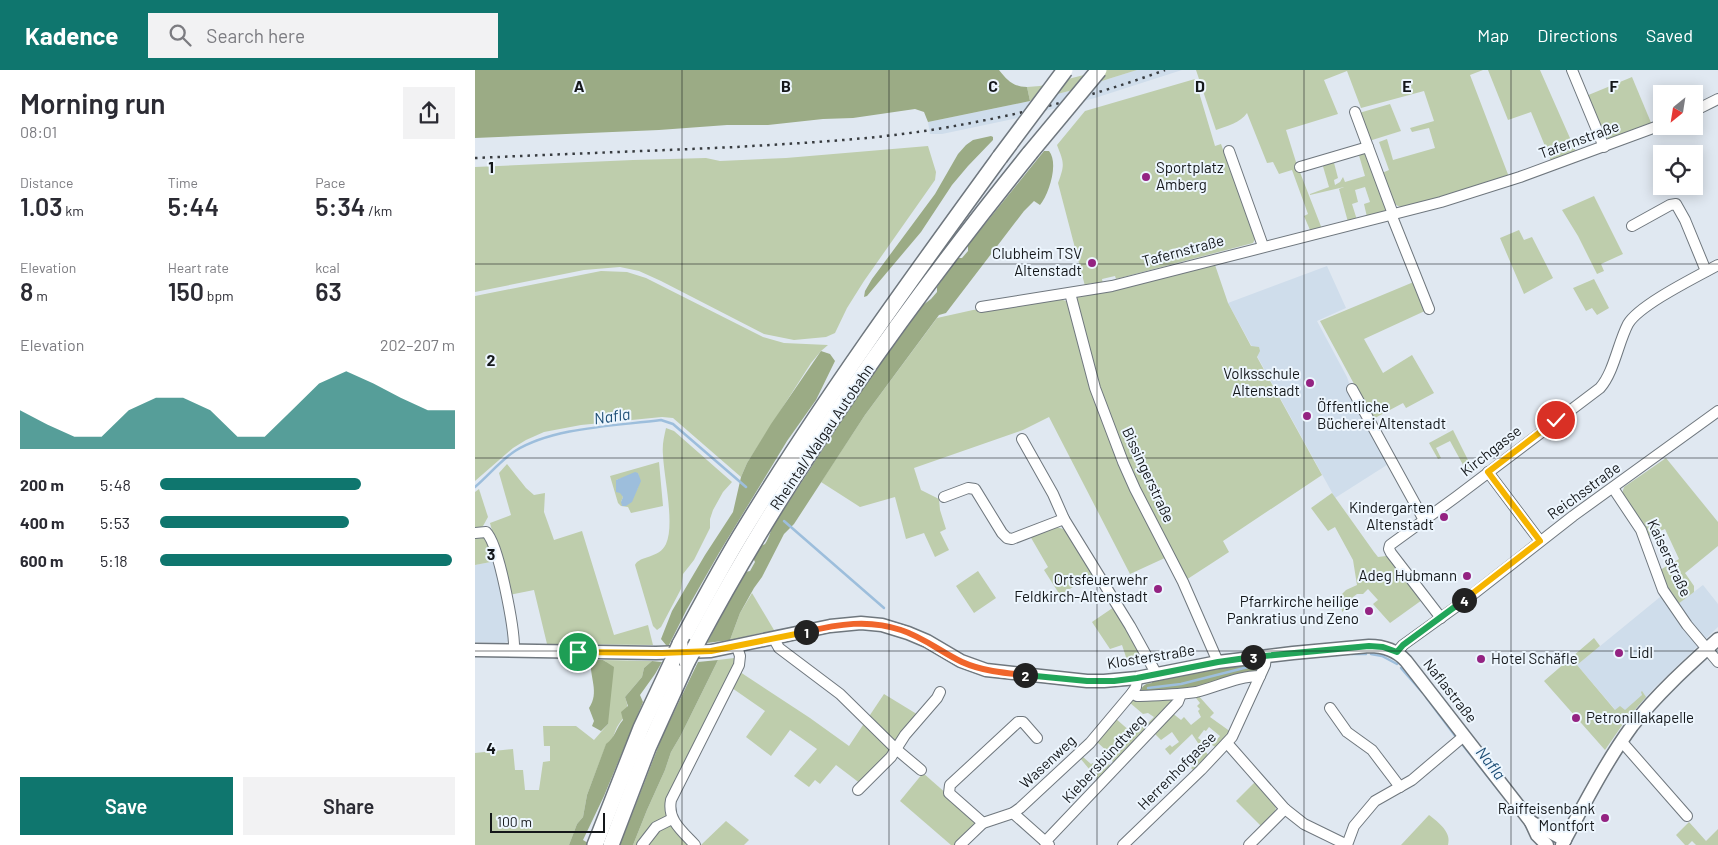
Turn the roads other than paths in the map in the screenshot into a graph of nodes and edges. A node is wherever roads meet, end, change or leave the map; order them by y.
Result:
1 (1065, 70) edge
2 (1099, 70) edge
3 (1572, 70) edge
4 (1718, 99) edge
5 (1703, 106) edge
6 (1355, 112) dead end
7 (1653, 128) edge
8 (1368, 147) junction
9 (1604, 147) junction
10 (1229, 151) dead end
11 (1300, 167) dead end
12 (1392, 214) junction
13 (1632, 226) dead end
14 (1263, 246) junction
15 (1718, 265) edge
16 (1706, 271) junction
17 (1070, 293) junction
18 (981, 307) dead end
19 (1429, 309) dead end
20 (1352, 388) dead end
21 (1718, 411) edge
22 (1023, 439) dead end
23 (1488, 472) junction
24 (1613, 488) junction
25 (944, 498) dead end
26 (1064, 519) junction
27 (1425, 520) junction
28 (475, 533) edge
29 (1540, 541) junction
30 (1441, 618) junction
31 (774, 638) junction
32 (1718, 639) edge
33 (737, 647) junction
34 (1706, 649) junction
35 (475, 650) edge
36 (514, 651) junction
37 (1397, 652) junction
38 (680, 655) junction
39 (1266, 656) junction
40 (1218, 662) junction
41 (1718, 662) edge
42 (1157, 675) junction
43 (1260, 676) junction
44 (1137, 678) junction
45 (940, 692) dead end
46 (1132, 693) junction
47 (1181, 694) junction
48 (1330, 708) dead end
49 (1464, 736) junction
50 (1037, 738) dead end
51 (1622, 742) junction
52 (1227, 743) junction
53 (896, 749) junction
54 (921, 770) dead end
55 (1400, 787) junction
56 (858, 790) dead end
57 (1285, 809) junction
58 (1013, 813) junction
59 (1687, 816) dead end
60 (672, 819) junction
61 (983, 822) junction
62 (1531, 822) junction
63 (1047, 843) edge
64 (1567, 843) edge
65 (595, 845) edge
66 (611, 845) edge
67 (642, 845) edge
68 (695, 845) edge
69 (960, 845) edge
70 (1123, 845) edge
71 (1249, 845) edge
72 (1347, 845) edge
73 (1547, 845) edge

1 - 38 highway, Rheintal/Walgau Autobahn, bridge
2 - 38 highway, Rheintal/Walgau Autobahn, bridge
3 - 9 street
4 - 5 street
6 - 8 street
7 - 9 street, Tafernstraße
8 - 11 street
8 - 12 street
9 - 12 street, Tafernstraße
10 - 14 street
12 - 14 street, Tafernstraße
12 - 19 street
13 - 16 street
14 - 17 street, Tafernstraße
15 - 16 street, Kirchgasse
16 - 23 street, Kirchgasse
17 - 18 street, Tafernstraße
17 - 40 street, Bissingerstraße
20 - 27 street
21 - 24 street, Reichsstraße
22 - 26 street
23 - 27 street, Kirchgasse
23 - 29 street
24 - 29 street, Reichsstraße
24 - 34 street, Kaiserstraße
25 - 26 street
26 - 42 street
27 - 30 street, Kirchgasse
28 - 36 street
29 - 30 street, Reichsstraße
30 - 37 street, Reichsstraße
31 - 33 main road, Klosterstraße
31 - 44 main road, Klosterstraße
31 - 53 street
32 - 34 main road
33 - 38 main road, Klosterstraße
33 - 60 street
34 - 41 street, Kaiserstraße
34 - 51 main road
35 - 36 main road, Klosterstraße
36 - 38 main road, Klosterstraße
37 - 39 main road, Klosterstraße
37 - 49 main road, Naflastraße
38 - 65 highway, Rheintal/Walgau Autobahn
38 - 66 highway, Rheintal/Walgau Autobahn
39 - 40 main road, Klosterstraße
39 - 43 street, Herrenhofgasse
40 - 42 main road, Klosterstraße
42 - 44 main road, Klosterstraße
43 - 47 street, Kiebersbündtweg
43 - 52 street, Herrenhofgasse
44 - 46 street, Wasenweg
45 - 53 street
46 - 47 street, Kiebersbündtweg
46 - 58 street, Wasenweg
47 - 63 street, Kiebersbündtweg
48 - 55 street
49 - 55 street
49 - 62 main road, Naflastraße
50 - 61 street
51 - 59 street
51 - 64 main road
52 - 57 street
52 - 70 street, Herrenhofgasse
53 - 54 street
53 - 56 street
55 - 72 street
57 - 71 street
57 - 72 street
58 - 61 street, Wasenweg
58 - 63 street
60 - 67 street
60 - 68 street
61 - 69 street, Wasenweg
62 - 64 main road, Naflastraße
62 - 73 main road, Naflastraße

